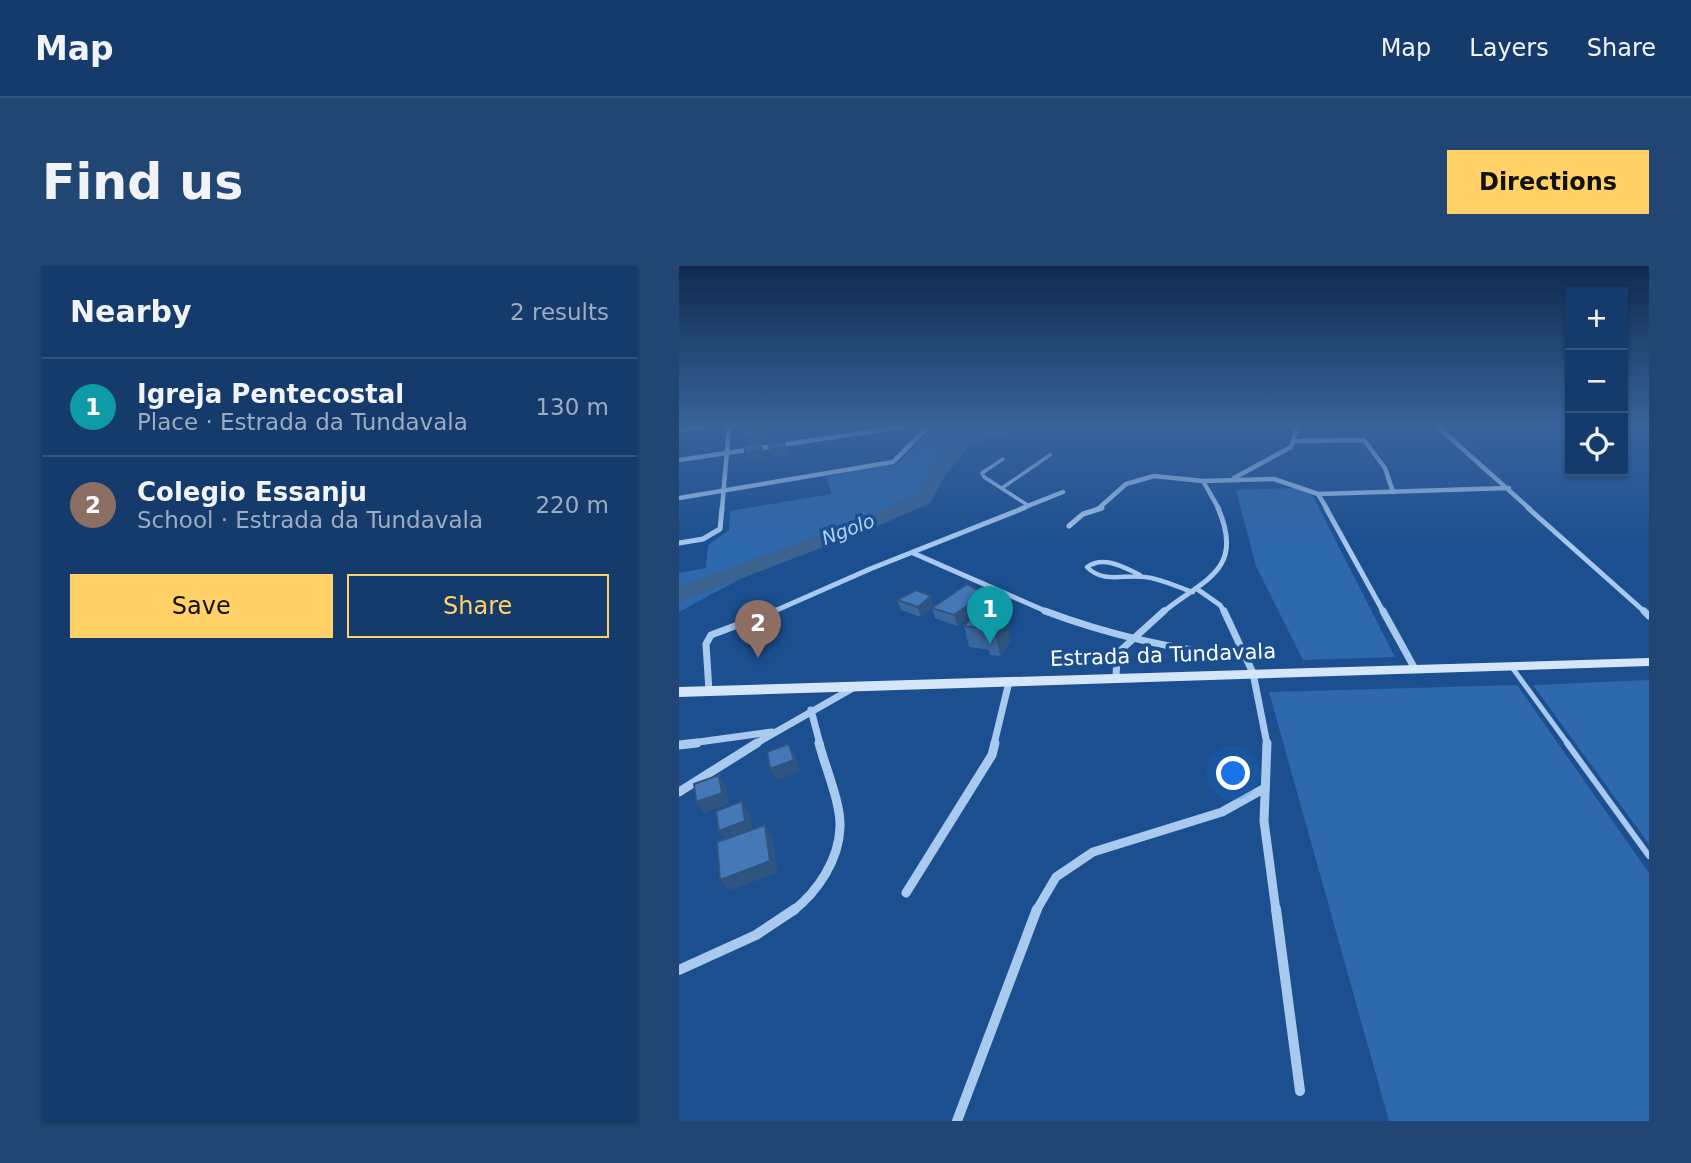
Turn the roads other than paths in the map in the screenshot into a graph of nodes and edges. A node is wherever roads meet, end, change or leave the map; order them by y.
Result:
1 (725, 467) edge
2 (864, 467) edge
3 (991, 467) edge
4 (1033, 467) edge
5 (1254, 467) edge
6 (1384, 467) edge
7 (1484, 467) edge
8 (1234, 478) junction
9 (1203, 481) junction
10 (1002, 488) junction
11 (1509, 488) junction
12 (723, 491) junction
13 (1063, 492) dead end
14 (1393, 492) junction
15 (1318, 494) junction
16 (679, 498) edge
17 (1029, 506) junction
18 (1069, 526) dead end
19 (679, 543) edge
20 (913, 552) junction
21 (1140, 575) junction
22 (1195, 591) junction
23 (1649, 616) edge
24 (1130, 641) junction
25 (1245, 657) junction
26 (1649, 662) edge
27 (1511, 666) junction
28 (1415, 669) junction
29 (1253, 673) junction
30 (1117, 677) junction
31 (1009, 682) junction
32 (853, 687) junction
33 (709, 691) junction
34 (679, 692) edge
35 (811, 710) junction
36 (774, 732) junction
37 (679, 745) edge
38 (1265, 788) junction
39 (680, 792) edge
40 (1649, 856) edge
41 (907, 893) dead end
42 (679, 970) edge
43 (1300, 1091) dead end
44 (957, 1121) edge

1 - 12 street
2 - 12 street
3 - 10 lane
4 - 10 lane
5 - 8 street
6 - 14 street
7 - 11 street
8 - 9 street
8 - 15 street
9 - 18 street
9 - 22 street
10 - 17 lane
11 - 14 street
11 - 23 street
12 - 16 street
12 - 19 street
13 - 17 street
14 - 15 street
15 - 28 street
17 - 20 street
20 - 24 street
20 - 33 street
21 - 21 lane
21 - 22 lane
22 - 24 street
22 - 25 street
24 - 25 street
24 - 30 street
25 - 29 street
26 - 27 main road, Estrada da Tundavala
27 - 28 main road, Estrada da Tundavala
27 - 40 lane
28 - 29 main road, Estrada da Tundavala
29 - 30 main road, Estrada da Tundavala
29 - 38 street
30 - 31 main road, Estrada da Tundavala
31 - 32 main road, Estrada da Tundavala
31 - 41 street
32 - 33 main road, Estrada da Tundavala
32 - 35 street
33 - 34 main road, Estrada da Tundavala
35 - 36 street
35 - 42 street
36 - 37 street
36 - 39 street
38 - 43 street
38 - 44 street

